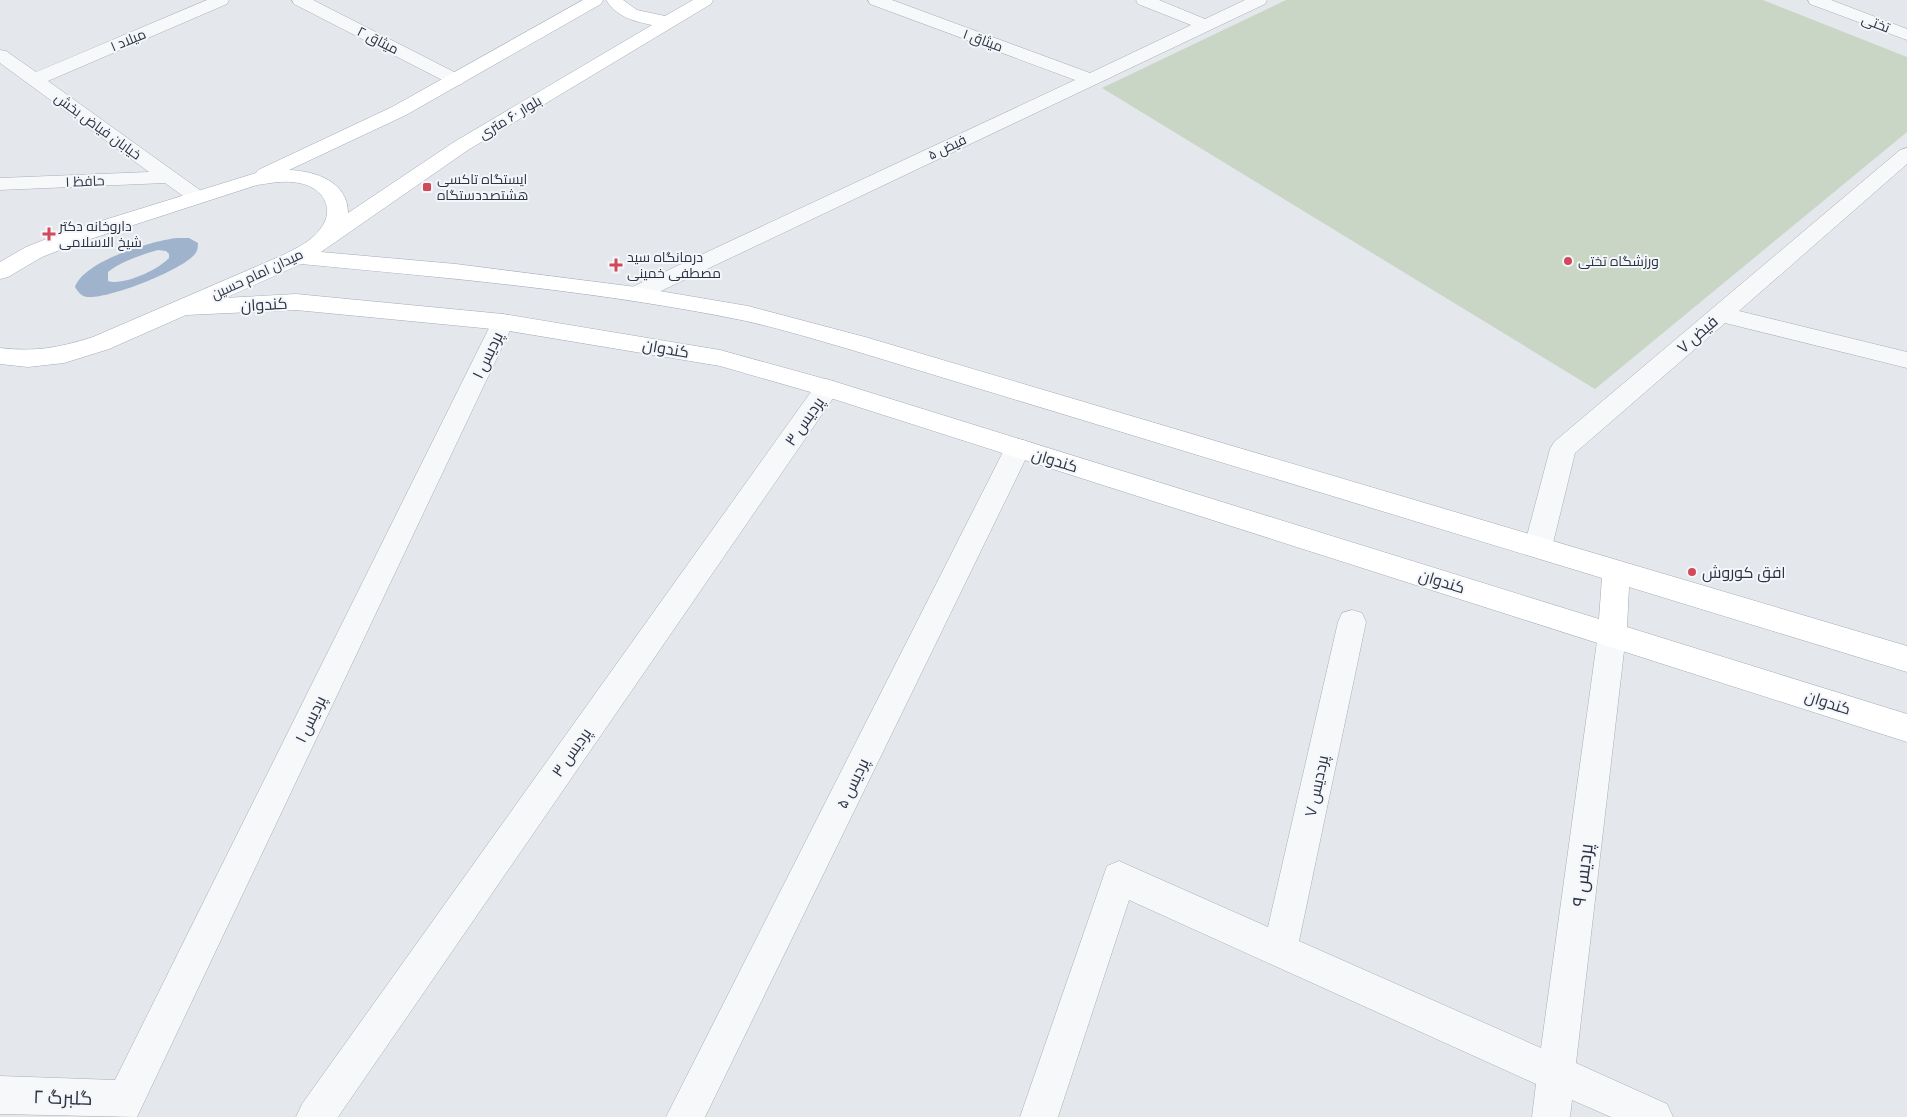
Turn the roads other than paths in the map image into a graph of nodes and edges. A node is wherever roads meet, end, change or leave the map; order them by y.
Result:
1 (221, 0) edge
2 (300, 0) edge
3 (595, 0) edge
4 (614, 0) edge
5 (705, 0) edge
6 (876, 0) edge
7 (1144, 0) edge
8 (1259, 0) edge
9 (1816, 0) edge
10 (1861, 0) edge
11 (1907, 18) edge
12 (668, 22) junction
13 (1206, 25) junction
14 (1907, 35) edge
15 (0, 55) edge
16 (1090, 79) junction
17 (34, 80) junction
18 (456, 80) junction
19 (1907, 154) edge
20 (170, 177) junction
21 (254, 179) junction
22 (0, 184) edge
23 (197, 196) junction
24 (321, 241) junction
25 (299, 256) junction
26 (0, 272) edge
27 (636, 294) junction
28 (182, 308) junction
29 (1720, 314) junction
30 (503, 322) junction
31 (0, 356) edge
32 (1907, 360) edge
33 (827, 388) junction
34 (1018, 448) junction
35 (1538, 547) junction
36 (1616, 571) junction
37 (1352, 622) dead end
38 (1612, 634) junction
39 (1907, 659) edge
40 (1907, 728) edge
41 (1280, 950) junction
42 (1557, 1074) junction
43 (0, 1095) edge
44 (121, 1108) edge
45 (315, 1117) edge
46 (685, 1117) edge
47 (1039, 1117) edge
48 (1551, 1117) edge
49 (1654, 1117) edge

1 - 17 street, میلاد ۱
2 - 18 street, میثاق ۲
3 - 18 main road
4 - 12 main road
5 - 12 main road, بلوار ۶۰ متری
6 - 16 street, میثاق ۱
7 - 13 street
8 - 13 street, فیض ۵
9 - 14 street, تختی
10 - 11 street, تختی
12 - 24 main road, بلوار ۶۰ متری
13 - 16 street, فیض ۵
15 - 17 street, خیابان فیاض بخش
16 - 27 street, فیض ۵
17 - 20 street, خیابان فیاض بخش
18 - 21 main road
19 - 29 street, فیض ۷
20 - 22 street, حافظ ۱
20 - 23 street, خیابان فیاض بخش
21 - 23 main road, میدان امام حسین
21 - 24 main road, میدان امام حسین
23 - 26 main road, میدان امام حسین
24 - 25 main road, میدان امام حسین
25 - 27 main road
25 - 28 main road, میدان امام حسین
27 - 35 main road
28 - 30 main road, کندوان
28 - 31 main road, میدان امام حسین
29 - 32 street
29 - 35 street, فیض ۷
30 - 33 main road, کندوان
30 - 44 street, پردیس ۱
33 - 34 main road, کندوان
33 - 45 street, پردیس ۳
34 - 38 main road, کندوان
34 - 46 street, پردیس ۵
35 - 36 main road
36 - 38 main road
36 - 39 main road
37 - 41 street, پرددیس ۷
38 - 40 main road, کندوان
38 - 42 street, پردیس ۹
41 - 42 street
41 - 47 street
42 - 48 street, پردیس ۹
42 - 49 street
43 - 44 street, گلبرگ ۲

